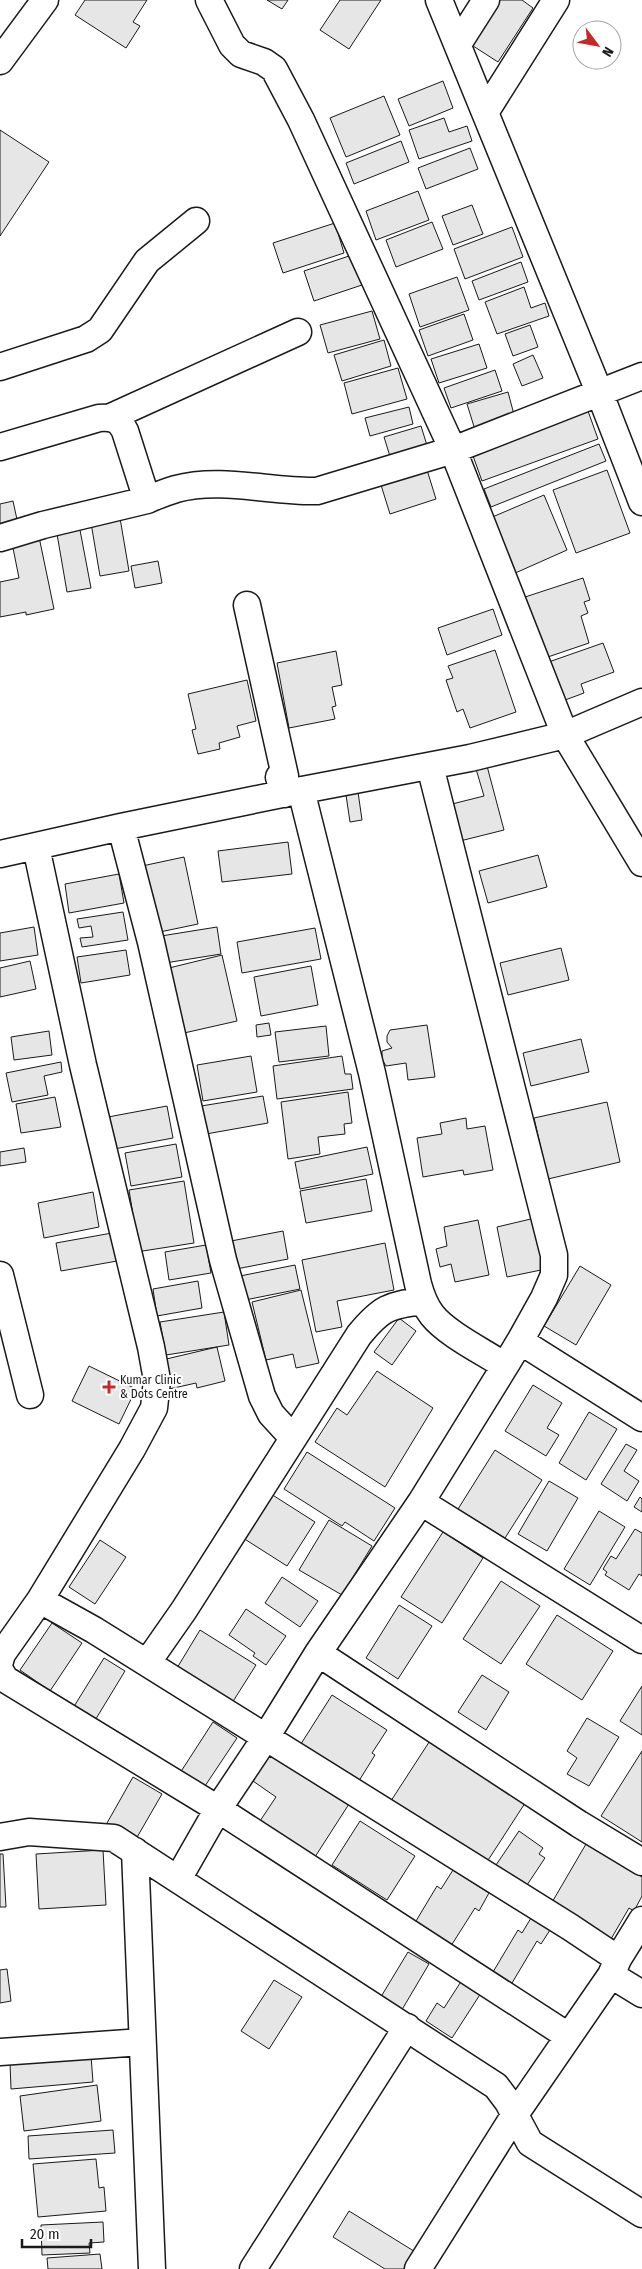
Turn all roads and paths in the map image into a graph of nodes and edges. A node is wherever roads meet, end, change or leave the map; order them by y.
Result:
1 (45, 0) edge
2 (209, 0) edge
3 (439, 0) edge
4 (486, 0) edge
5 (556, 0) edge
6 (458, 44) junction
7 (0, 61) edge
8 (486, 111) junction
9 (196, 221) dead end
10 (298, 332) dead end
11 (0, 367) edge
12 (642, 376) edge
13 (600, 394) junction
14 (112, 417) junction
15 (0, 447) edge
16 (453, 450) junction
17 (147, 500) junction
18 (642, 502) edge
19 (0, 538) edge
20 (247, 605) dead end
21 (642, 702) edge
22 (564, 735) junction
23 (430, 766) junction
24 (290, 788) junction
25 (121, 827) junction
26 (36, 847) junction
27 (0, 854) edge
28 (642, 863) edge
29 (0, 1275) edge
30 (423, 1300) junction
31 (4, 1307) edge
32 (520, 1341) junction
33 (505, 1366) junction
34 (30, 1395) dead end
35 (641, 1415) edge
36 (293, 1438) junction
37 (421, 1502) junction
38 (40, 1600) junction
39 (642, 1640) edge
40 (318, 1653) junction
41 (0, 1661) edge
42 (147, 1663) junction
43 (0, 1670) edge
44 (266, 1737) junction
45 (218, 1809) junction
46 (0, 1837) edge
47 (135, 1852) junction
48 (642, 1862) edge
49 (178, 1879) junction
50 (642, 1920) edge
51 (615, 1967) junction
52 (642, 1994) edge
53 (407, 2027) junction
54 (568, 2036) junction
55 (142, 2042) junction
56 (0, 2052) edge
57 (514, 2116) junction
58 (642, 2214) edge
59 (152, 2269) edge
60 (254, 2269) edge
61 (418, 2269) edge

1 - 7 street
2 - 16 street
3 - 6 street
4 - 6 street
5 - 8 street
6 - 8 street
8 - 13 street
9 - 11 street
10 - 14 street
12 - 13 street
13 - 16 street
13 - 18 street
14 - 15 street
14 - 17 street
16 - 17 street
16 - 22 street
17 - 19 street
20 - 24 street
21 - 22 street
22 - 23 street
22 - 28 street
23 - 24 street
23 - 32 street
24 - 25 street
24 - 30 street
25 - 26 street
25 - 36 street
26 - 27 street
26 - 38 street
29 - 31 street
30 - 33 street
30 - 36 street
31 - 34 street
32 - 33 street
32 - 35 street
33 - 37 street
36 - 42 street
37 - 39 street
37 - 40 street
38 - 41 street
38 - 42 street
40 - 44 street
40 - 48 street
42 - 44 street
43 - 45 street
44 - 45 street
44 - 51 street
45 - 49 street
45 - 54 street
46 - 47 street
47 - 49 street
47 - 55 street
49 - 53 street
50 - 51 street
51 - 52 street
51 - 54 street
53 - 57 street
53 - 60 street
54 - 57 street
55 - 56 street
55 - 59 street
57 - 58 street
57 - 61 street

